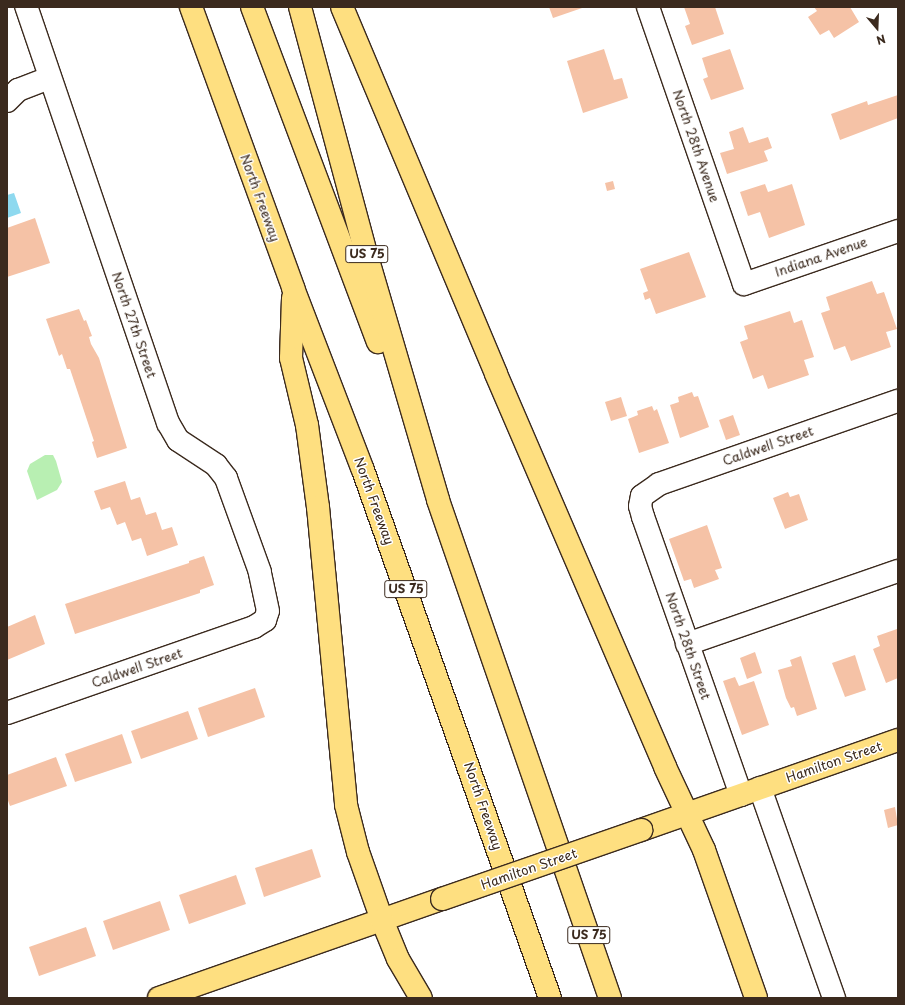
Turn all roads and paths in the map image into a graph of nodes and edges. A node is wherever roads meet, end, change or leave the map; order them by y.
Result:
1 (26, 7) edge
2 (191, 7) edge
3 (252, 7) edge
4 (300, 7) edge
5 (342, 7) edge
6 (648, 7) edge
7 (50, 78) junction
8 (7, 101) edge
9 (898, 230) edge
10 (744, 284) joint
11 (293, 288) junction
12 (898, 401) edge
13 (642, 496) joint
14 (438, 500) junction
15 (898, 571) edge
16 (265, 620) joint
17 (687, 644) junction
18 (7, 713) edge
19 (898, 740) edge
20 (751, 792) junction
21 (687, 814) junction
22 (382, 920) junction
23 (159, 998) edge
24 (421, 998) edge
25 (550, 998) edge
26 (610, 998) edge
27 (756, 998) edge
28 (834, 998) edge

1 - 7 street, North 27th Street
2 - 11 main road, North Freeway / US 75
3 - 14 main road
4 - 14 main road, US 75
5 - 21 main road
6 - 10 street, North 28th Avenue
7 - 8 street
7 - 16 street, North 27th Street
9 - 10 street, Indiana Avenue
11 - 22 main road
11 - 25 main road, North Freeway / US 75
12 - 13 street, Caldwell Street
13 - 17 street, North 28th Street
14 - 26 main road, US 75
15 - 17 street
16 - 18 street, Caldwell Street
17 - 20 street, North 28th Street
19 - 20 main road, Hamilton Street
20 - 21 main road, Hamilton Street
20 - 28 street, North 28th Street
21 - 22 main road, Hamilton Street, bridge
21 - 27 main road
22 - 23 main road, Hamilton Street
22 - 24 main road

